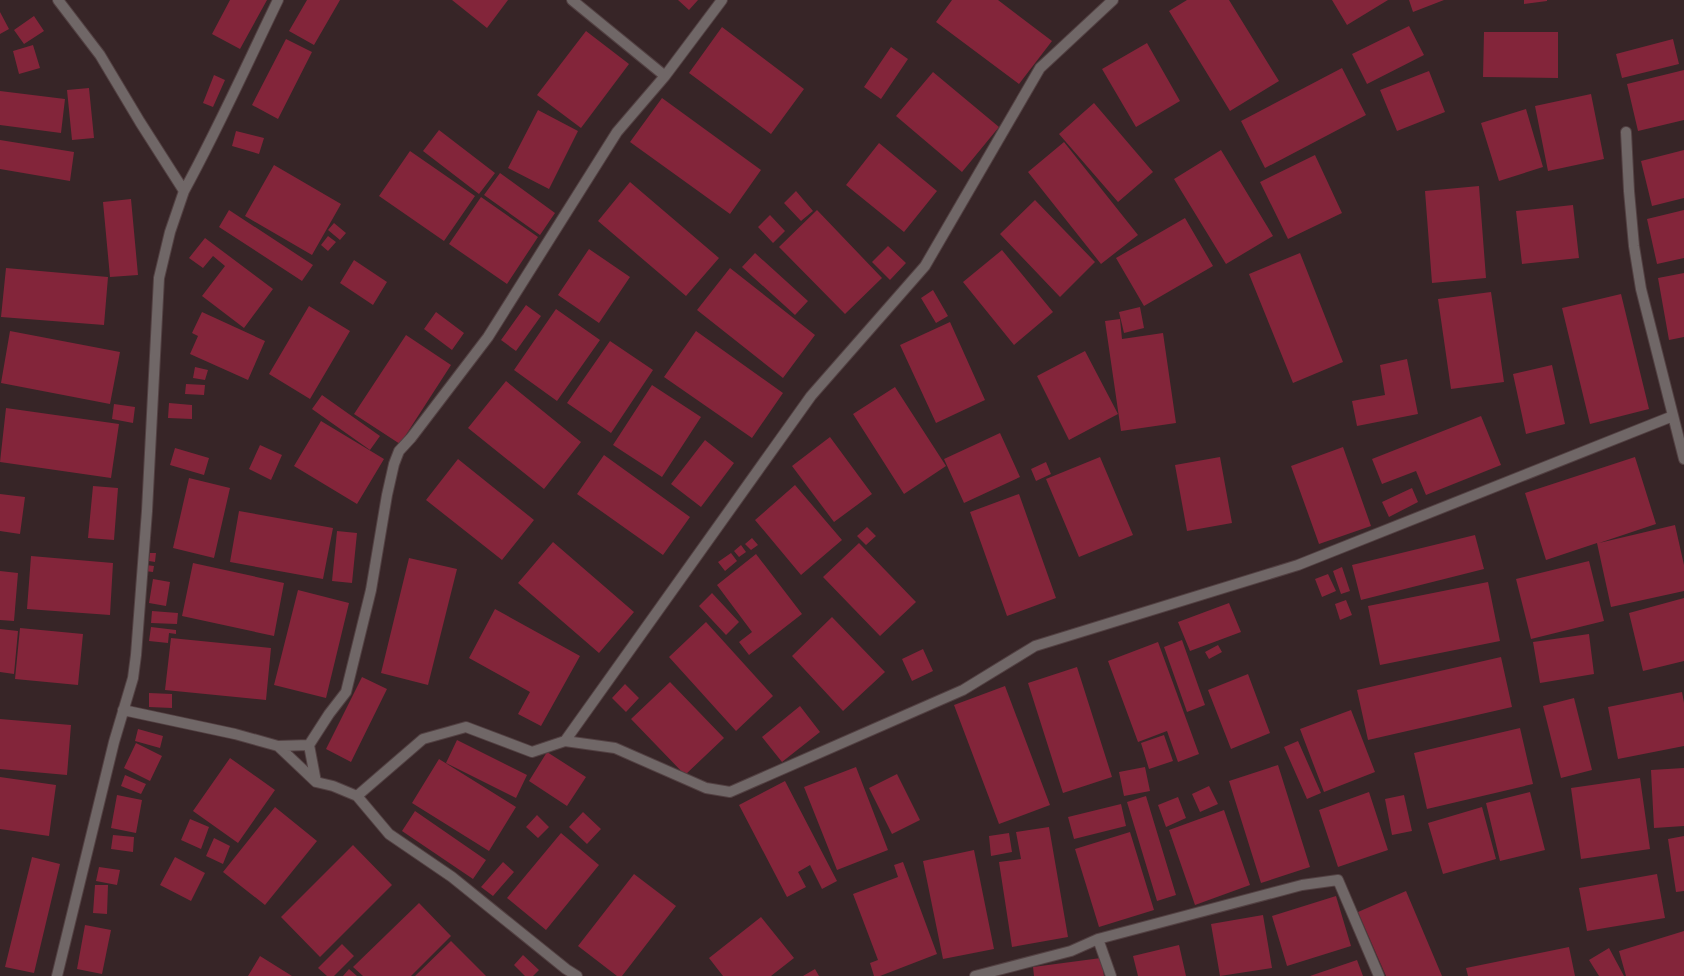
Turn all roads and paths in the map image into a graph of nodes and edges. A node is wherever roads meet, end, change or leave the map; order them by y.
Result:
1 (58, 0) edge
2 (278, 0) edge
3 (572, 0) edge
4 (722, 0) edge
5 (1113, 0) edge
6 (665, 76) junction
7 (1626, 132) dead end
8 (184, 191) junction
9 (1673, 416) junction
10 (1684, 459) edge
11 (123, 710) junction
12 (565, 741) junction
13 (309, 745) junction
14 (278, 746) junction
15 (316, 782) junction
16 (357, 796) junction
17 (1098, 939) junction
18 (57, 976) edge
19 (577, 976) edge
20 (975, 976) edge
21 (1111, 976) edge
22 (1379, 976) edge

1 - 8 street
2 - 8 street
3 - 6 street
4 - 6 street
5 - 12 street
6 - 13 street
7 - 9 street
8 - 11 street
9 - 10 street
9 - 12 street
11 - 14 street
11 - 18 street
12 - 16 street
13 - 14 street
13 - 15 street
14 - 15 street
15 - 16 street
16 - 19 street
17 - 20 street
17 - 21 street
17 - 22 street

